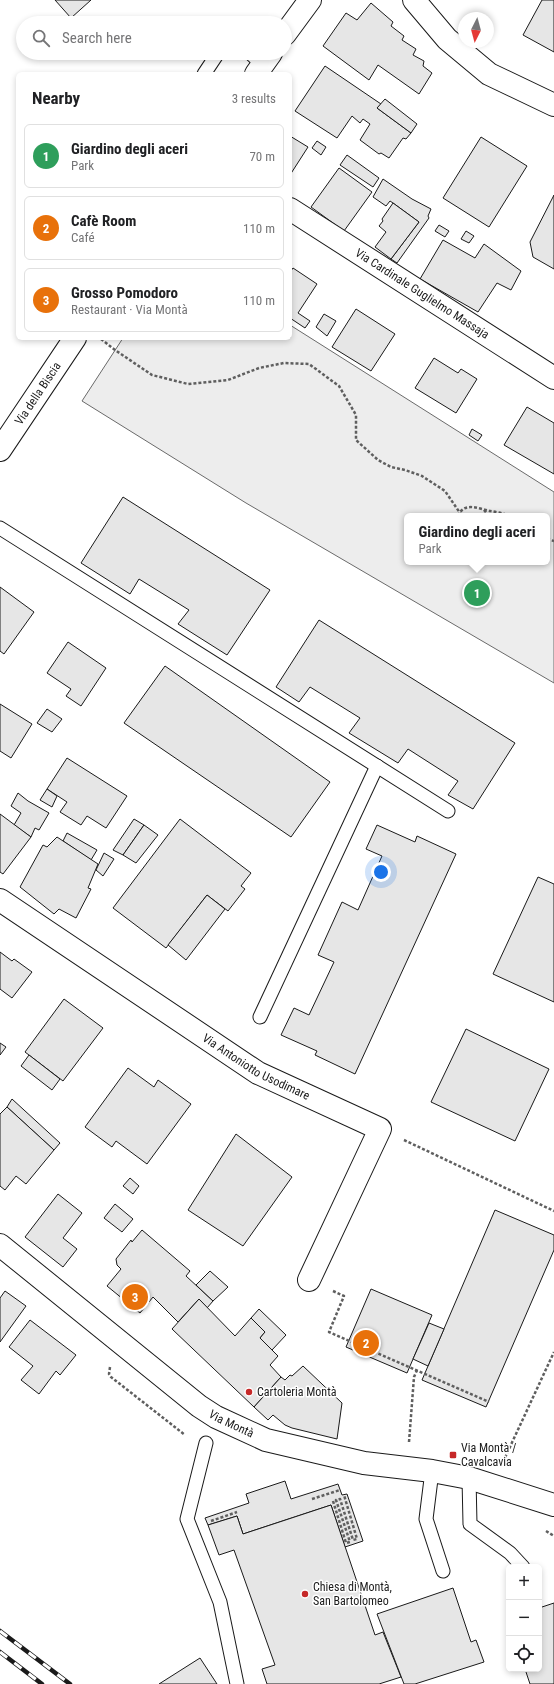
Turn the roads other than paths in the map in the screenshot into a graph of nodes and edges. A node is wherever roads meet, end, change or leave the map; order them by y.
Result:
1 (310, 0) edge
2 (414, 0) edge
3 (292, 24) edge
4 (213, 60) edge
5 (205, 72) edge
6 (554, 105) edge
7 (292, 210) edge
8 (74, 340) edge
9 (554, 378) edge
10 (0, 450) edge
11 (0, 528) edge
12 (377, 766) junction
13 (448, 811) dead end
14 (0, 900) edge
15 (260, 1017) dead end
16 (0, 1245) edge
17 (309, 1280) road end
18 (206, 1443) dead end
19 (432, 1471) junction
20 (470, 1478) junction
21 (515, 1493) junction
22 (554, 1505) edge
23 (554, 1519) edge
24 (520, 1564) edge
25 (443, 1571) dead end
26 (237, 1684) edge

1 - 3 street
2 - 6 street
4 - 5 lane
7 - 9 street, Via Cardinale Guglielmo Massaja
8 - 10 street, Via della Biscia
11 - 12 lane
12 - 13 lane
12 - 15 lane
14 - 17 street, Via Antoniotto Usodimare
16 - 19 street, Via Montà
18 - 26 lane
19 - 20 street, Via Montà
19 - 25 lane
20 - 21 street, Via Montà
20 - 24 lane
21 - 22 street, Via Montà
21 - 23 street, Via Montà

